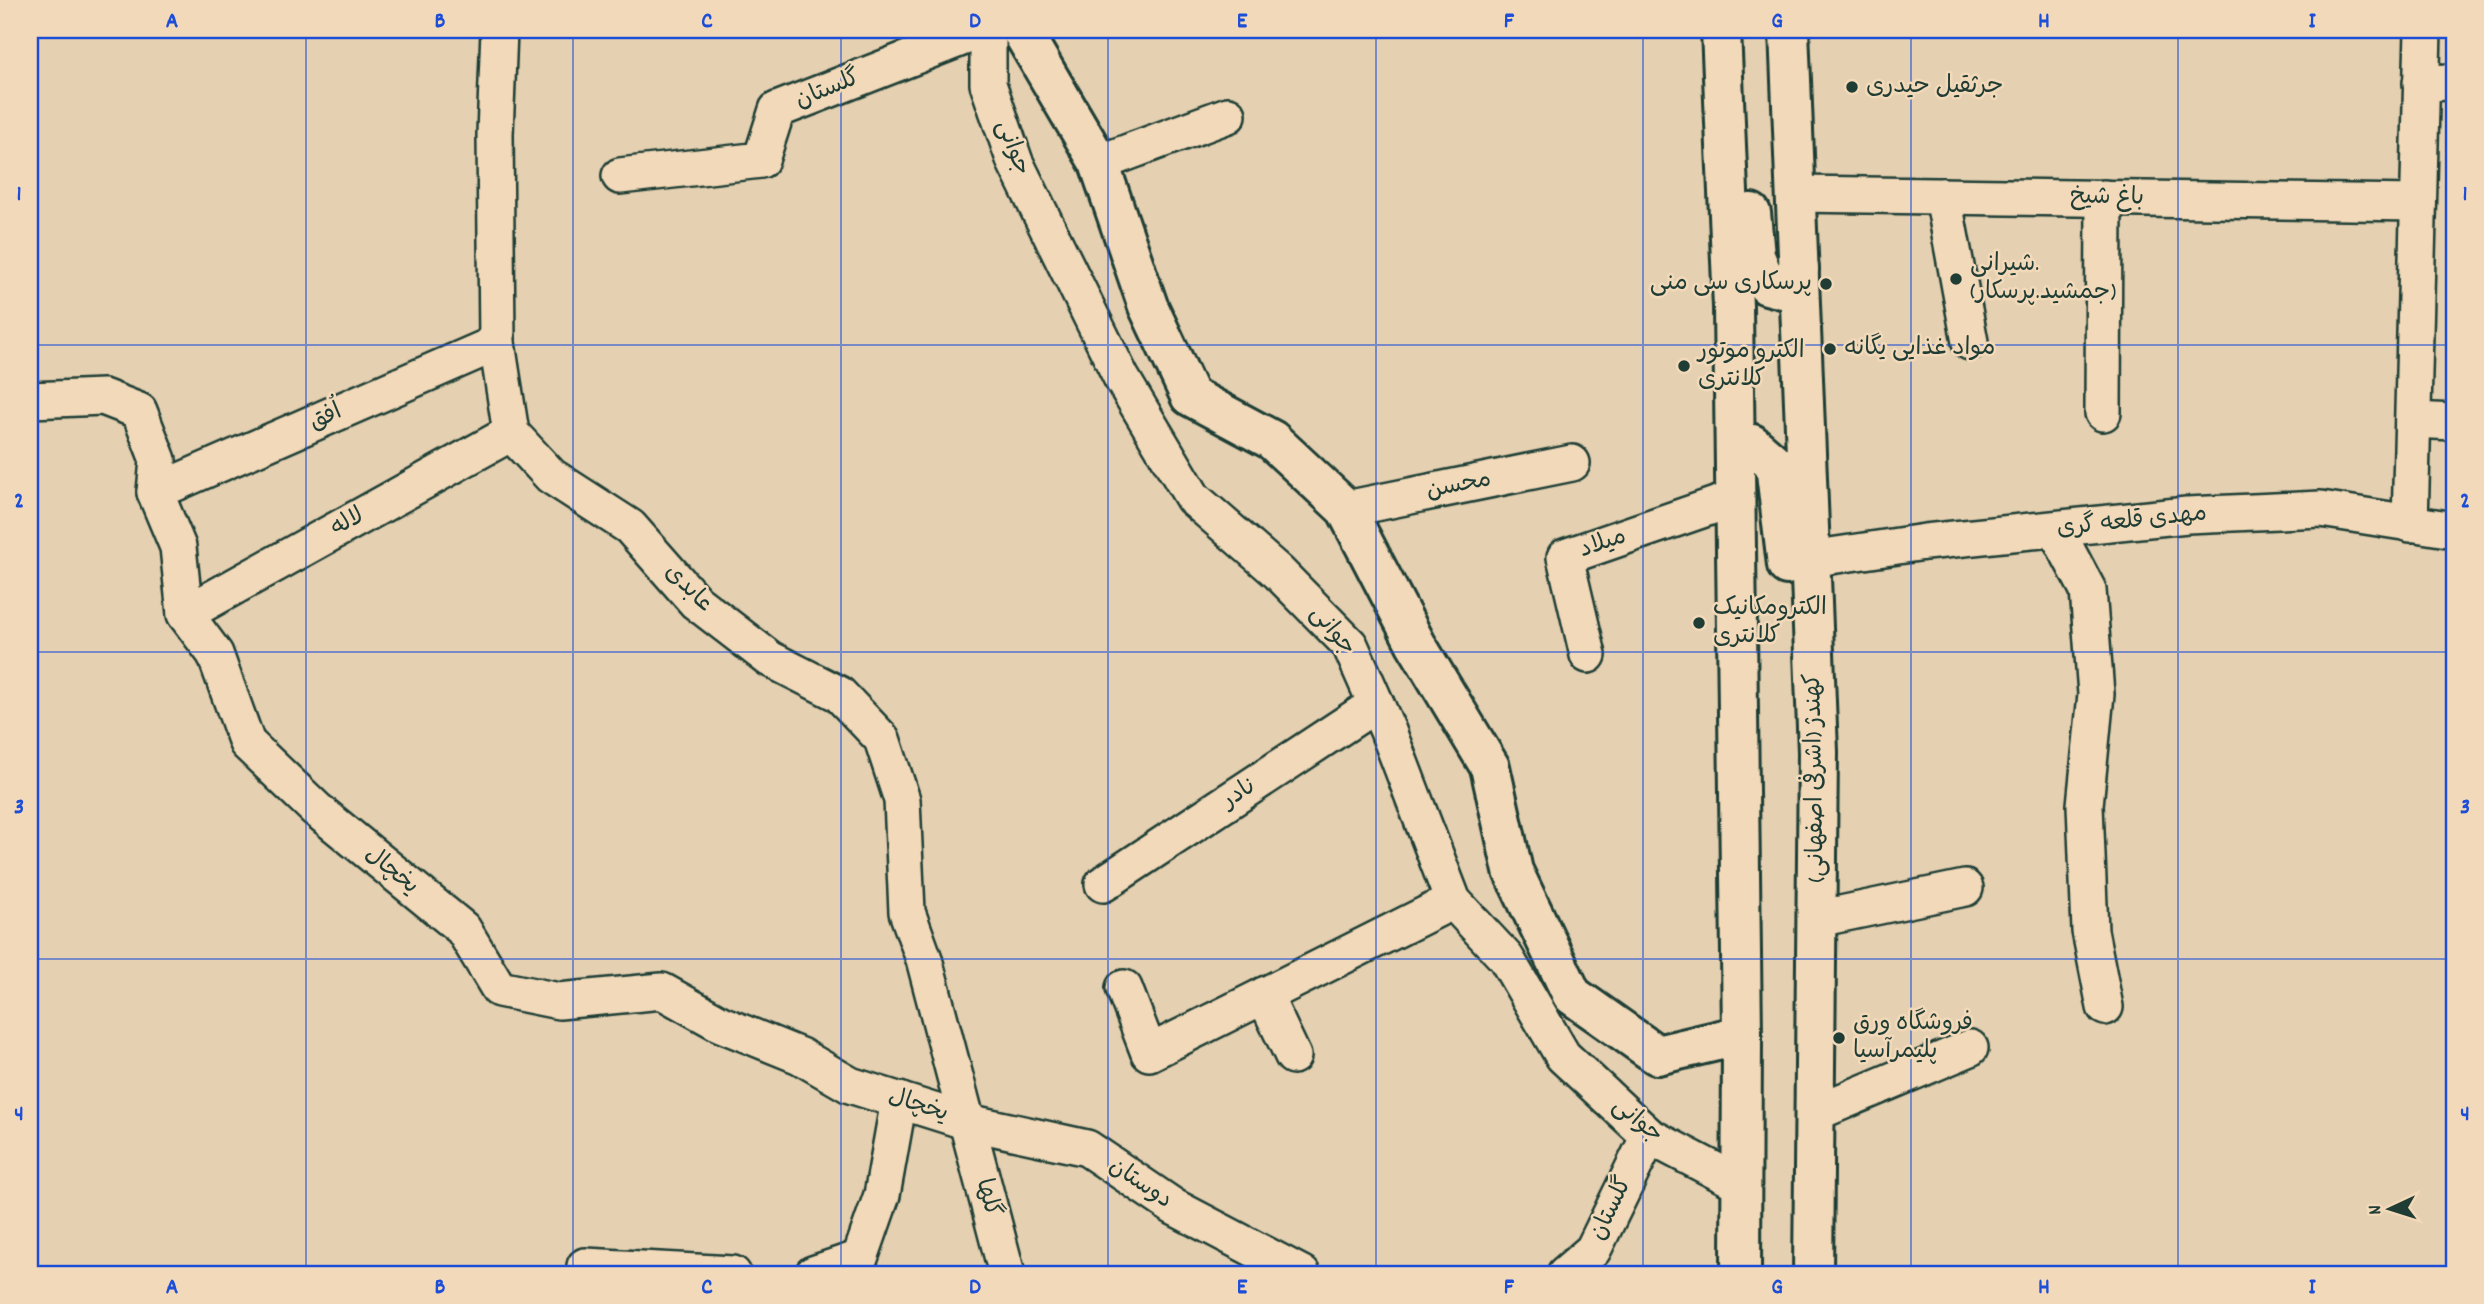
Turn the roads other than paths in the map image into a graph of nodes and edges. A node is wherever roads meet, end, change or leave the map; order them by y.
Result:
1 (499, 30) edge
2 (982, 30) edge
3 (989, 30) edge
4 (1021, 30) edge
5 (1721, 30) edge
6 (1790, 30) edge
7 (2423, 30) edge
8 (1723, 82) junction
9 (2438, 82) edge
10 (1228, 115) dead end
11 (1099, 163) junction
12 (620, 176) dead end
13 (1796, 194) junction
14 (1942, 196) junction
15 (2104, 198) junction
16 (2418, 203) junction
17 (1799, 269) junction
18 (1969, 342) dead end
19 (497, 343) junction
20 (30, 400) edge
21 (2104, 413) dead end
22 (2413, 420) junction
23 (2454, 422) edge
24 (511, 433) junction
25 (1735, 449) junction
26 (1572, 463) dead end
27 (155, 492) junction
28 (1736, 498) junction
29 (1346, 509) junction
30 (2410, 524) junction
31 (2056, 530) junction
32 (2454, 530) edge
33 (1810, 559) junction
34 (185, 614) junction
35 (1588, 655) dead end
36 (1376, 704) junction
37 (1817, 725) junction
38 (1103, 884) dead end
39 (1965, 888) dead end
40 (1453, 901) junction
41 (1817, 919) junction
42 (1124, 988) dead end
43 (1264, 995) junction
44 (2105, 1007) dead end
45 (1742, 1035) junction
46 (1970, 1048) dead end
47 (1293, 1056) dead end
48 (899, 1100) junction
49 (1815, 1113) junction
50 (968, 1122) junction
51 (1649, 1136) junction
52 (1741, 1184) junction
53 (587, 1274) edge
54 (733, 1274) edge
55 (813, 1274) edge
56 (1007, 1274) edge
57 (1302, 1274) edge
58 (1565, 1274) edge
59 (1741, 1274) edge
60 (1813, 1274) edge

1 - 19 street
2 - 12 street, گلستان
3 - 36 street, جوانی
4 - 11 main road
5 - 8 main road
6 - 13 main road, کهندژ (اشرفی اصفهانی)
7 - 9 street
8 - 17 main road
8 - 25 main road
9 - 16 street
10 - 11 street
11 - 29 main road
13 - 14 street, باغ شیخ
13 - 17 main road, کهندژ (اشرفی اصفهانی)
14 - 15 street, باغ شیخ
14 - 18 street
15 - 16 street, باغ شیخ
15 - 21 street
16 - 22 street
17 - 33 main road, کهندژ (اشرفی اصفهانی)
19 - 24 street
19 - 27 street, اُفق
20 - 27 street
22 - 23 street
22 - 30 street
24 - 34 street, لاله
24 - 50 street, عابدی
25 - 28 main road
25 - 37 main road
26 - 29 street, محسن
27 - 34 street
28 - 35 street, میلاد
28 - 45 main road
29 - 45 main road
30 - 31 street, مهدی قلعه گری
30 - 32 street, مهدی قلعه گری
31 - 33 street, مهدی قلعه گری
31 - 44 street
33 - 37 main road, کهندژ (اشرفی اصفهانی)
34 - 48 street, یخچال
36 - 38 street, نادر
36 - 40 street, جوانی
37 - 41 main road, کهندژ (اشرفی اصفهانی)
39 - 41 street
40 - 43 street
40 - 51 street, جوانی
41 - 49 main road, کهندژ (اشرفی اصفهانی)
42 - 43 street
43 - 47 street
45 - 52 main road
46 - 49 street
48 - 50 street, یخچال
48 - 55 street
49 - 60 main road, کهندژ (اشرفی اصفهانی)
50 - 56 street, گلها
50 - 57 street, دوستان
51 - 52 street, جوانی
51 - 58 street, گلستان
52 - 59 main road
53 - 54 street

